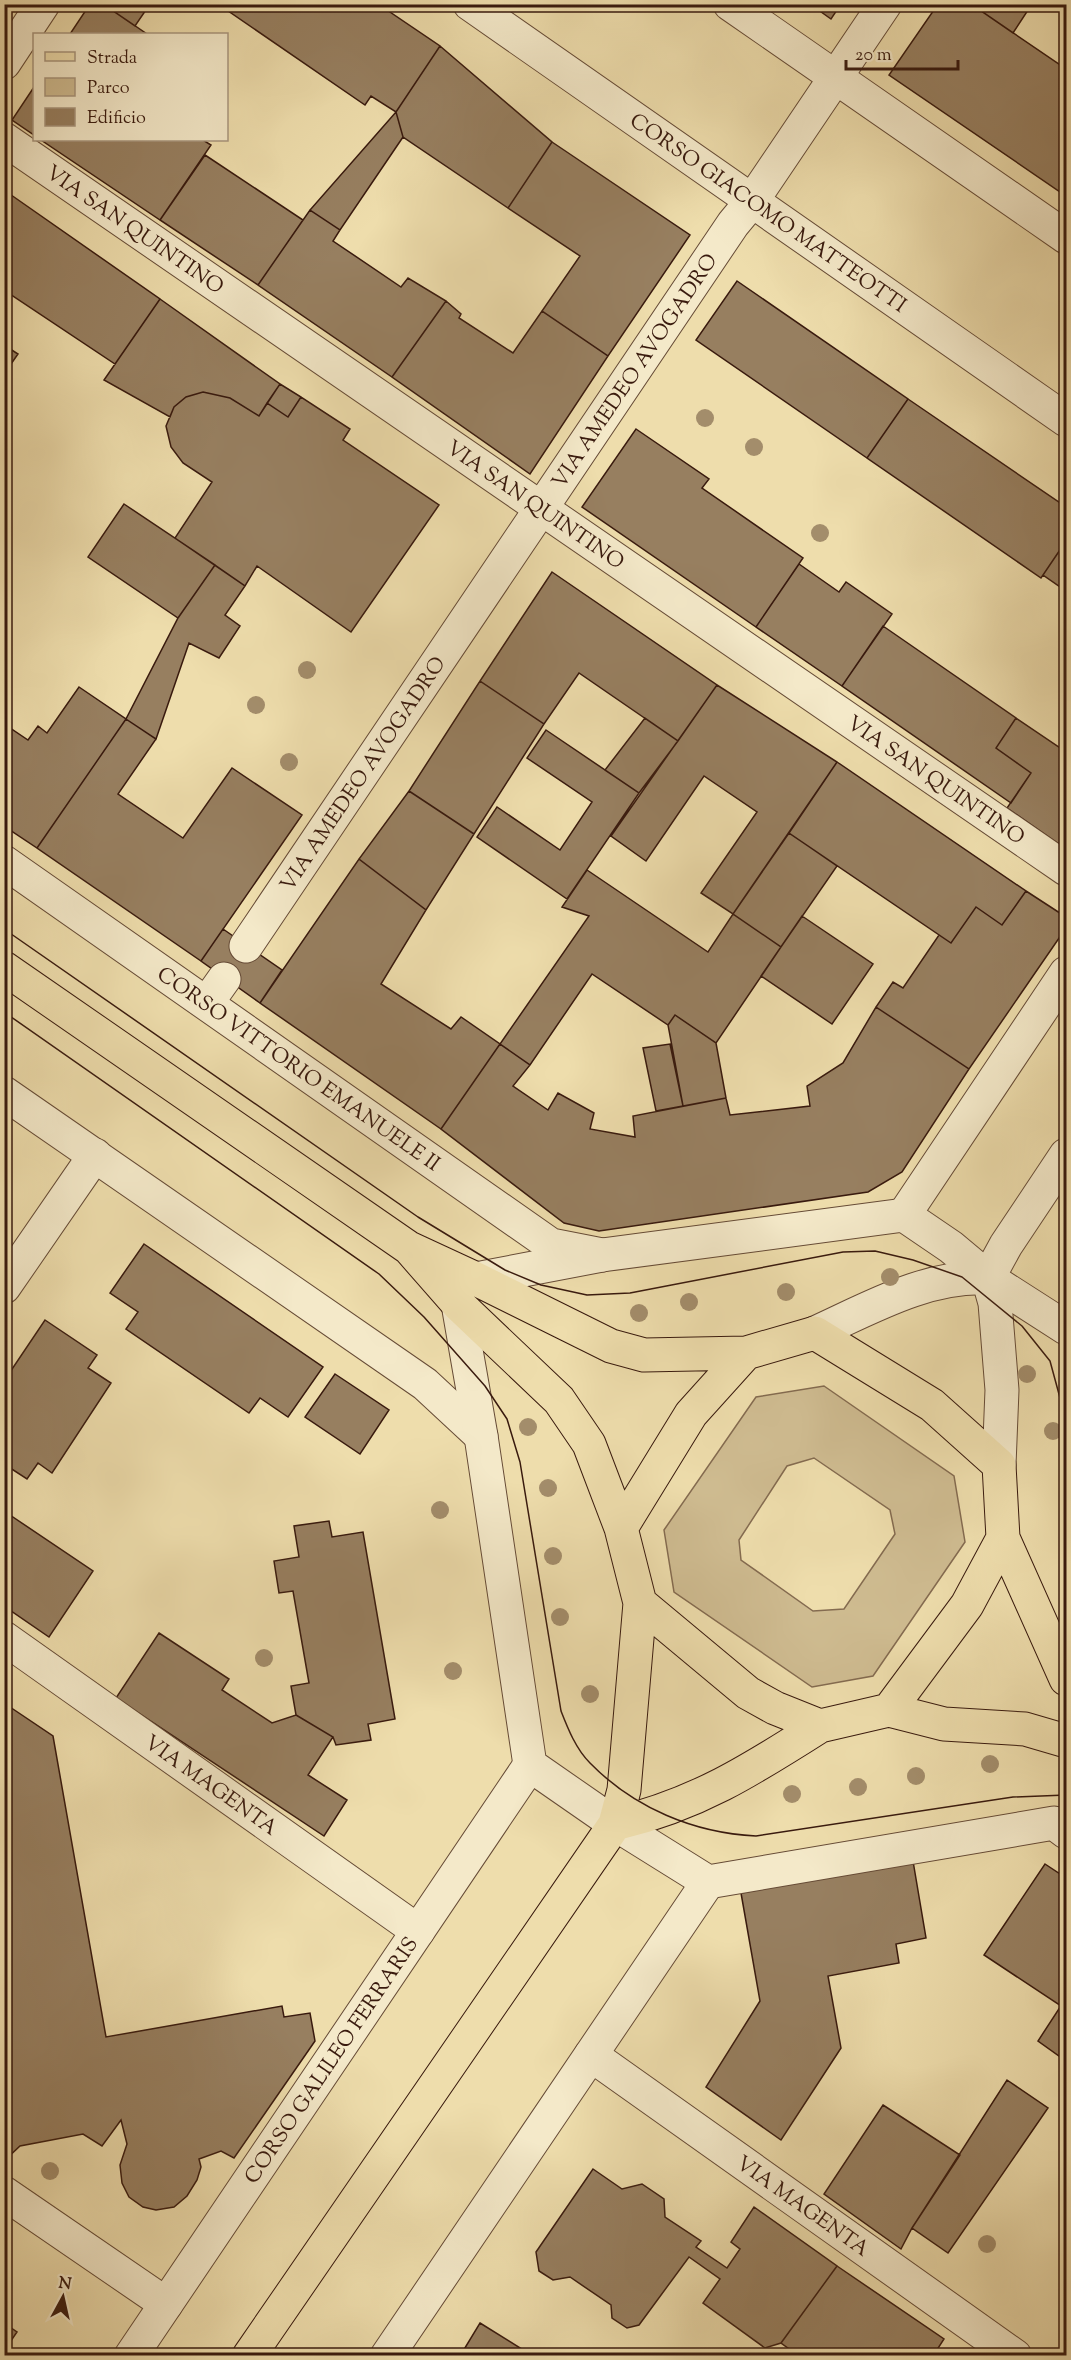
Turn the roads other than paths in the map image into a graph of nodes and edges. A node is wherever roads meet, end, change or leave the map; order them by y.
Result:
1 (42, 4) edge
2 (470, 4) edge
3 (730, 4) edge
4 (885, 4) edge
5 (4, 63) edge
6 (836, 78) junction
7 (4, 139) edge
8 (752, 201) junction
9 (1066, 237) edge
10 (1066, 420) edge
11 (542, 509) junction
12 (4, 862) edge
13 (1066, 868) edge
14 (246, 946) dead end
15 (4, 968) edge
16 (1066, 973) edge
17 (4, 1093) edge
18 (95, 1155) junction
19 (1066, 1155) edge
20 (904, 1215) junction
21 (602, 1255) junction
22 (988, 1278) junction
23 (4, 1287) edge
24 (467, 1291) junction
25 (1066, 1328) edge
26 (815, 1333) junction
27 (746, 1353) junction
28 (481, 1436) junction
29 (999, 1465) junction
30 (621, 1528) junction
31 (1003, 1538) junction
32 (640, 1603) junction
33 (4, 1638) edge
34 (1066, 1679) edge
35 (889, 1710) junction
36 (820, 1726) junction
37 (1066, 1741) edge
38 (530, 1765) junction
39 (1062, 1820) edge
40 (615, 1824) junction
41 (708, 1882) junction
42 (418, 1931) junction
43 (591, 2055) junction
44 (4, 2193) edge
45 (166, 2304) junction
46 (131, 2355) edge
47 (249, 2355) edge
48 (387, 2355) edge
49 (1015, 2355) edge

1 - 5 street
2 - 8 street, CORSO GIACOMO MATTEOTTI
3 - 6 street
4 - 6 street, VIA AMEDEO AVOGADRO
6 - 8 street, VIA AMEDEO AVOGADRO
6 - 9 street
7 - 11 street, VIA SAN QUINTINO
8 - 10 street, CORSO GIACOMO MATTEOTTI
8 - 11 street, VIA AMEDEO AVOGADRO
11 - 13 street, VIA SAN QUINTINO
11 - 14 street, VIA AMEDEO AVOGADRO
12 - 21 street, CORSO VITTORIO EMANUELE II
15 - 24 main road
16 - 20 street
17 - 18 street
18 - 23 street
18 - 28 street
19 - 22 street
20 - 21 street
20 - 22 street
21 - 24 street
22 - 25 street
22 - 26 street
22 - 29 street
24 - 27 main road
24 - 28 street
24 - 30 main road
26 - 27 main road
26 - 29 main road
27 - 30 main road
28 - 38 street
29 - 31 main road
30 - 32 main road
31 - 34 main road
31 - 35 main road
32 - 36 main road
32 - 40 main road
33 - 42 street, VIA MAGENTA
35 - 36 main road
35 - 37 main road
36 - 40 main road
38 - 40 street
38 - 42 street, CORSO GALILEO FERRARIS
39 - 41 street
40 - 41 street
40 - 47 main road
41 - 43 street
42 - 45 street, CORSO GALILEO FERRARIS
43 - 48 street
43 - 49 street, VIA MAGENTA
44 - 45 street
45 - 46 street, CORSO GALILEO FERRARIS

